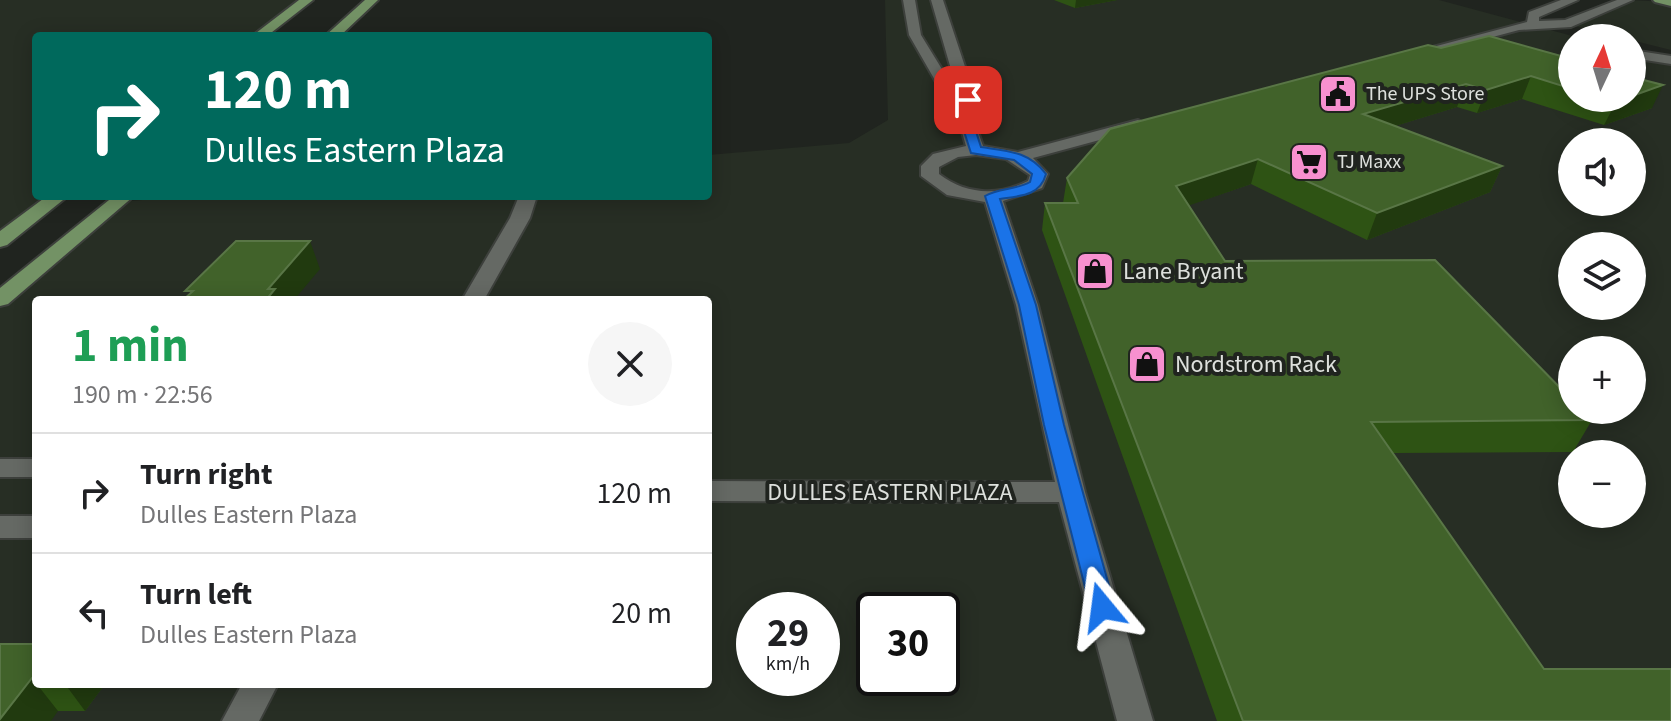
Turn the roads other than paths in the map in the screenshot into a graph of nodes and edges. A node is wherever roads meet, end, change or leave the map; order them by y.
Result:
1 (307, 0) edge
2 (372, 0) edge
3 (909, 0) edge
4 (937, 0) edge
5 (1572, 0) edge
6 (1627, 0) edge
7 (1659, 0) edge
8 (1671, 2) edge
9 (1526, 25) junction
10 (264, 32) edge
11 (336, 32) edge
12 (1558, 35) edge
13 (1646, 56) edge
14 (1392, 59) edge
15 (1671, 60) edge
16 (1159, 120) edge
17 (967, 122) junction
18 (976, 150) junction
19 (1018, 157) junction
20 (992, 196) junction
21 (54, 200) edge
22 (120, 200) edge
23 (527, 200) edge
24 (0, 241) edge
25 (475, 296) edge
26 (0, 299) edge
27 (0, 468) edge
28 (32, 468) edge
29 (712, 491) edge
30 (1071, 492) junction
31 (0, 527) edge
32 (32, 527) edge
33 (259, 688) edge
34 (240, 721) edge
35 (1135, 721) edge

1 - 10 main road
2 - 11 main road
3 - 17 street
4 - 17 street
5 - 9 street
6 - 9 street
7 - 8 main road
9 - 12 street
9 - 14 street
13 - 15 street
16 - 19 street
17 - 18 street
18 - 19 street
18 - 20 street
19 - 20 street
20 - 30 street
21 - 24 main road
22 - 26 main road
23 - 25 street
27 - 28 street
29 - 30 street, DULLES EASTERN PLAZA
30 - 35 street
31 - 32 street
33 - 34 street

